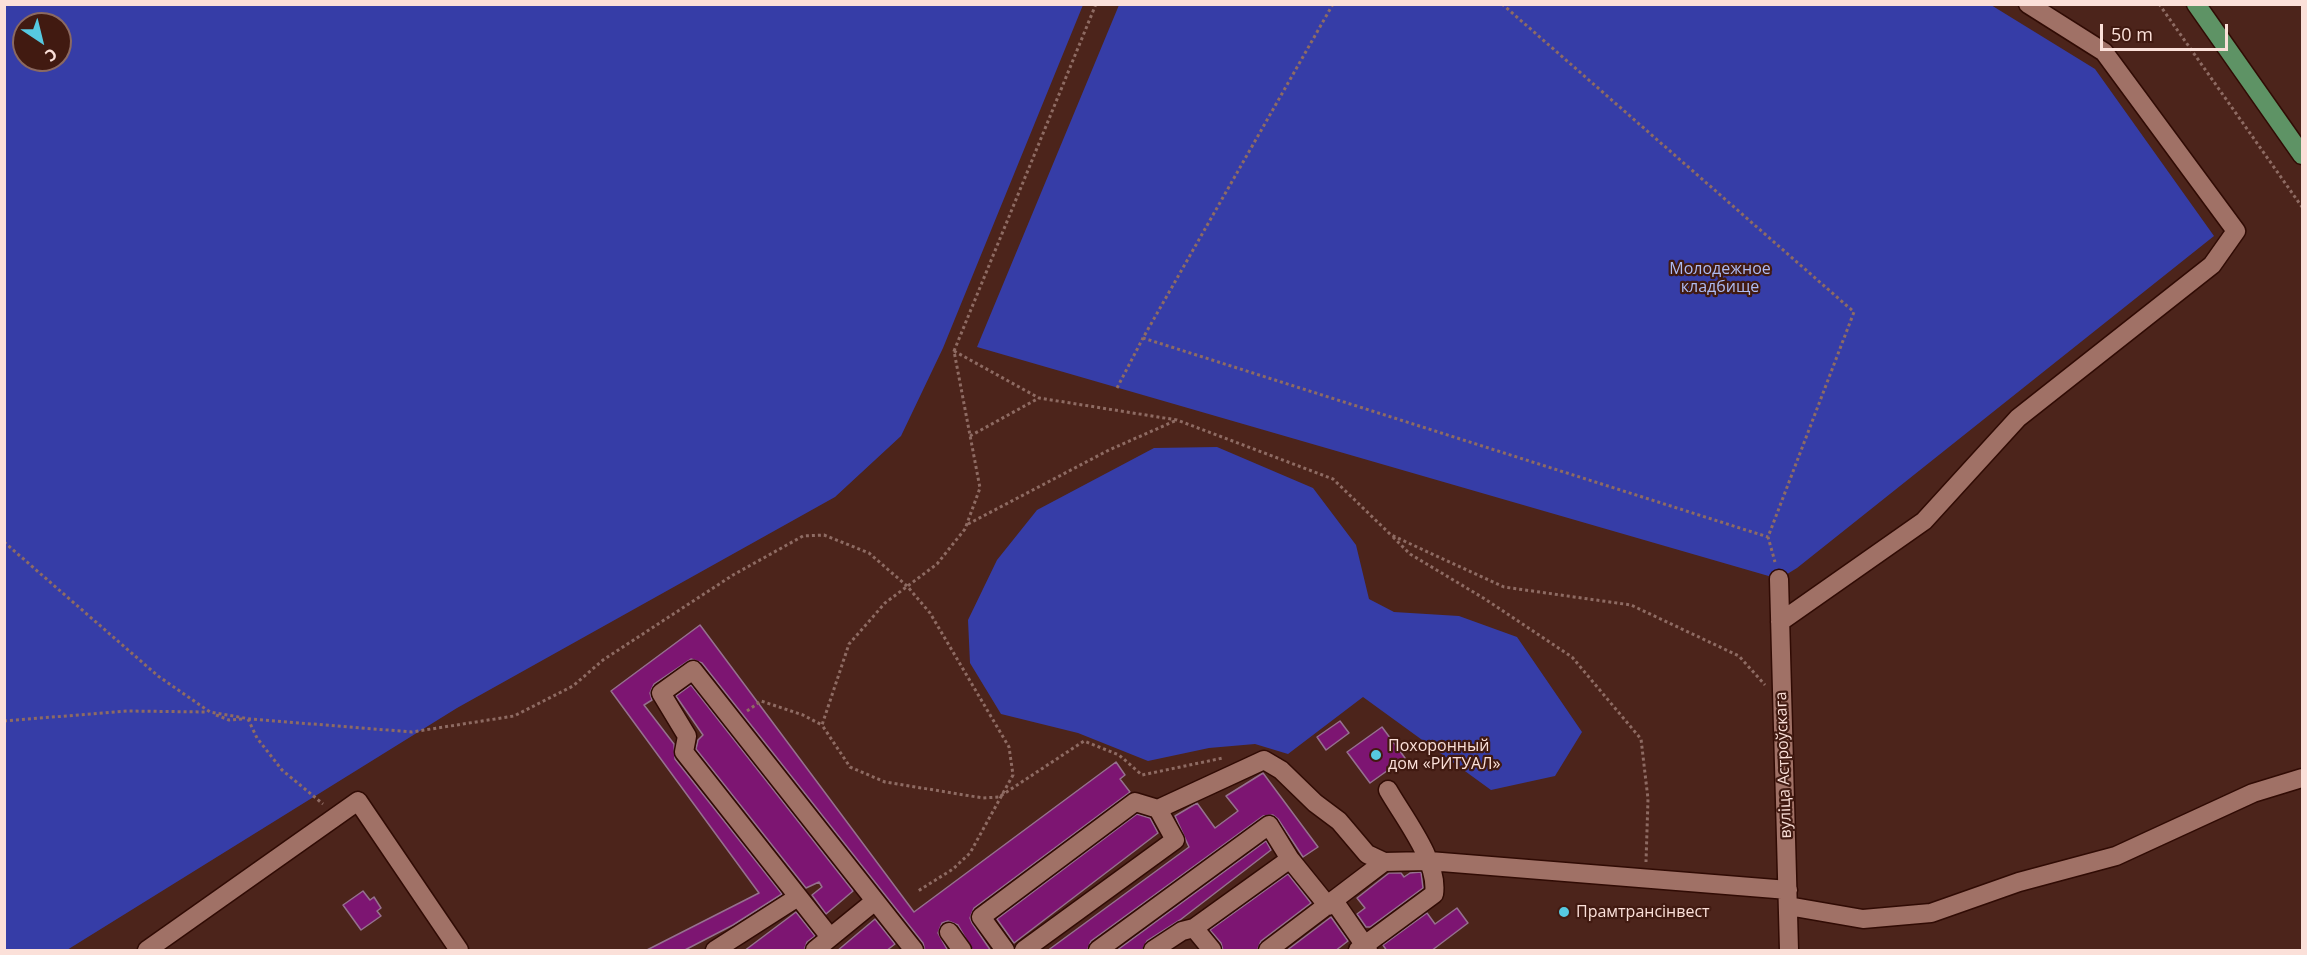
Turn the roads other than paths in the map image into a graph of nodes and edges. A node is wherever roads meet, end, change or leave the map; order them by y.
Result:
1 (2028, 4) edge
2 (2196, 4) edge
3 (2302, 154) edge
4 (1779, 579) road end
5 (1780, 622) junction
6 (2302, 778) edge
7 (1388, 790) dead end
8 (1158, 809) junction
9 (1290, 859) junction
10 (1429, 861) junction
11 (1384, 862) junction
12 (798, 897) junction
13 (1788, 898) junction
14 (875, 901) junction
15 (1331, 904) junction
16 (1194, 928) junction
17 (949, 932) dead end
18 (830, 937) junction
19 (1364, 948) edge
20 (910, 949) edge
21 (147, 951) edge
22 (459, 951) edge
23 (715, 951) edge
24 (814, 951) edge
25 (962, 951) edge
26 (1005, 951) edge
27 (1024, 951) edge
28 (1098, 951) edge
29 (1153, 951) edge
30 (1212, 951) edge
31 (1268, 951) edge
32 (1789, 951) edge

1 - 5 street
2 - 3 main road
4 - 5 street, вуліца Астроўскага
5 - 13 street, вуліца Астроўскага
6 - 13 street
7 - 10 street
8 - 11 street
8 - 26 street
8 - 27 street
9 - 15 street
9 - 16 street
9 - 28 street
10 - 11 street
10 - 13 street
10 - 19 street
11 - 15 street
12 - 14 street
12 - 18 street
12 - 23 street
13 - 32 street, вуліца Астроўскага
14 - 18 street
14 - 20 street
15 - 19 street
15 - 31 street
16 - 29 street
16 - 30 street
17 - 25 street
18 - 24 street
21 - 22 street

